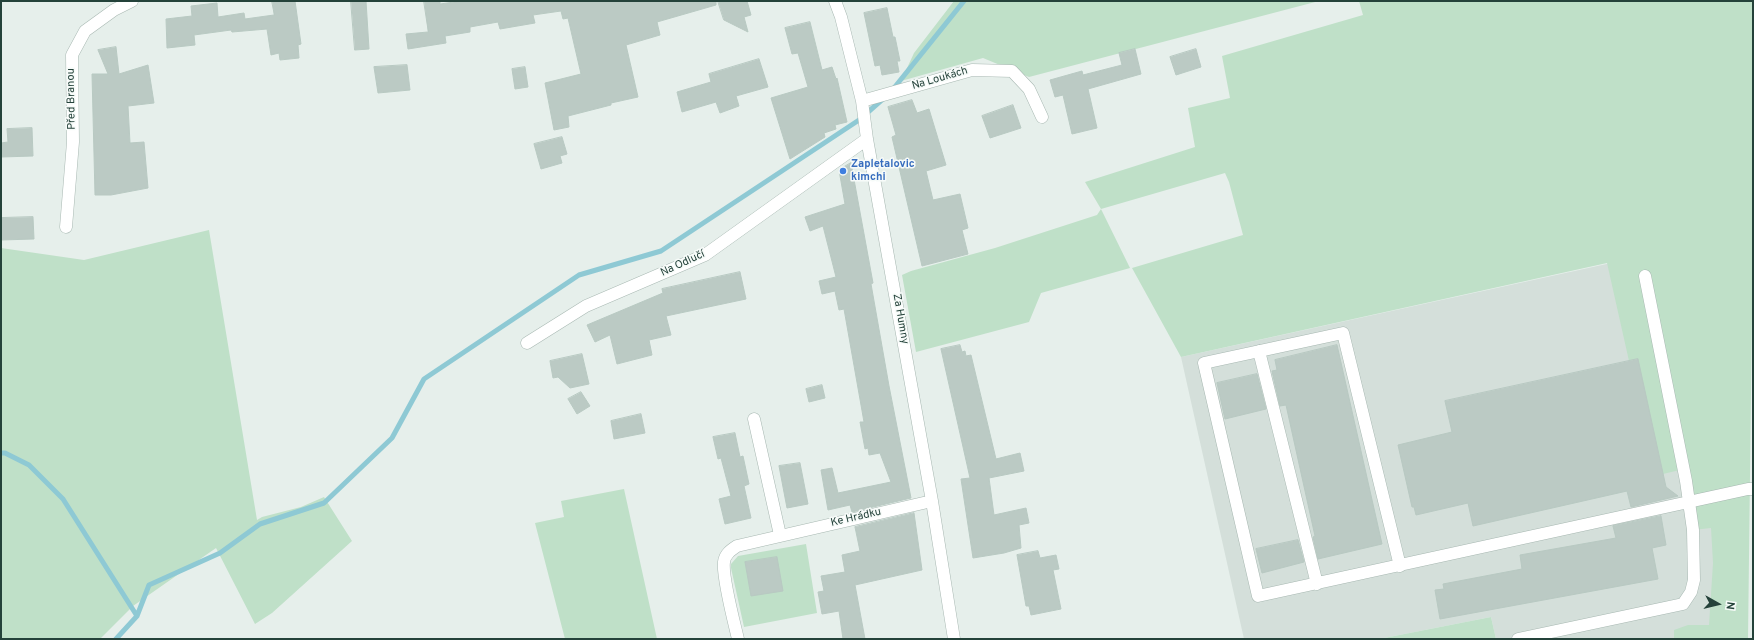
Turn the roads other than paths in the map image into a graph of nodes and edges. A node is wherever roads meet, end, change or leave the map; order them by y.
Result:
1 (132, 1) edge
2 (835, 1) edge
3 (863, 111) junction
4 (1042, 118) dead end
5 (867, 139) junction
6 (66, 227) dead end
7 (1645, 276) dead end
8 (528, 343) dead end
9 (1260, 351) junction
10 (754, 419) dead end
11 (1753, 489) edge
12 (932, 501) junction
13 (1690, 502) junction
14 (780, 535) junction
15 (1400, 566) junction
16 (1316, 584) junction
17 (738, 639) edge
18 (954, 639) edge
19 (1518, 639) edge

1 - 6 street, Před Branou
2 - 3 street, Za Humny
3 - 4 street, Na Loukách
3 - 5 street, Za Humny
5 - 8 street, Na Odlučí
5 - 12 street, Za Humny
7 - 13 street
9 - 15 street
9 - 16 street
9 - 16 street
10 - 14 street
11 - 13 street
12 - 14 street, Ke Hrádku
12 - 18 street, Za Humny
13 - 15 street
13 - 19 street
14 - 17 street, Ke Hrádku
15 - 16 street

